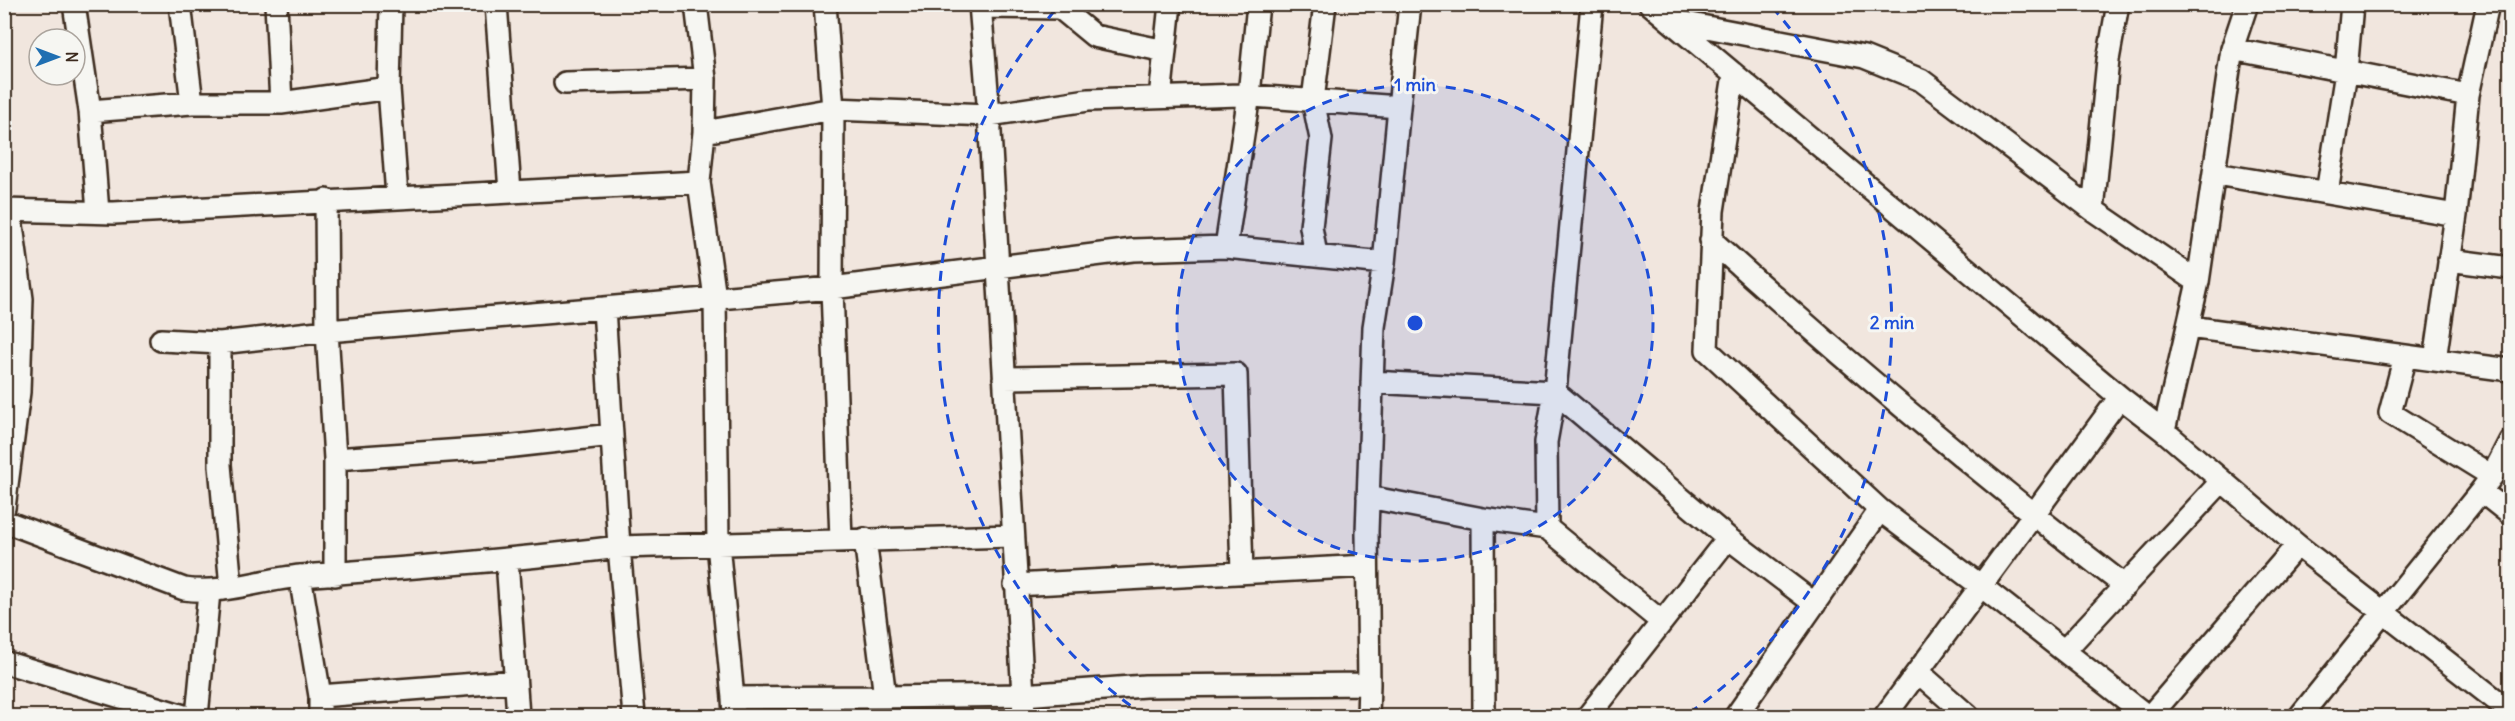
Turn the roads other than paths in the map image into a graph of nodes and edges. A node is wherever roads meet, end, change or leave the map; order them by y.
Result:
1 (74, 4) edge
2 (180, 4) edge
3 (276, 4) edge
4 (392, 4) edge
5 (496, 4) edge
6 (696, 4) edge
7 (825, 4) edge
8 (1170, 4) edge
9 (1258, 4) edge
10 (1325, 4) edge
11 (1410, 4) edge
12 (1592, 4) edge
13 (1650, 4) edge
14 (2118, 4) edge
15 (2247, 4) edge
16 (2352, 4) edge
17 (2487, 4) edge
18 (980, 6) edge
19 (1668, 19) junction
20 (2232, 49) junction
21 (1165, 51) junction
22 (2346, 72) junction
23 (1734, 74) junction
24 (705, 79) junction
25 (565, 83) dead end
26 (389, 88) junction
27 (1249, 95) junction
28 (2468, 95) junction
29 (1160, 98) junction
30 (1313, 100) junction
31 (192, 103) junction
32 (281, 103) junction
33 (1399, 107) junction
34 (833, 110) junction
35 (90, 111) junction
36 (989, 115) junction
37 (704, 132) junction
38 (2216, 174) junction
39 (699, 182) junction
40 (510, 191) junction
41 (2327, 193) junction
42 (397, 196) junction
43 (326, 200) junction
44 (2092, 210) junction
45 (7, 211) edge
46 (98, 212) junction
47 (2456, 215) junction
48 (1711, 240) junction
49 (1226, 247) junction
50 (1316, 255) junction
51 (2449, 260) junction
52 (1384, 263) junction
53 (998, 267) junction
54 (2511, 268) edge
55 (2198, 282) junction
56 (832, 288) junction
57 (715, 298) junction
58 (604, 308) junction
59 (2189, 327) junction
60 (327, 331) junction
61 (161, 340) dead end
62 (220, 343) junction
63 (2405, 356) junction
64 (2435, 360) junction
65 (2511, 370) edge
66 (1004, 378) junction
67 (1372, 382) junction
68 (11, 391) edge
69 (1555, 392) junction
70 (2120, 397) junction
71 (2164, 431) junction
72 (612, 435) junction
73 (2511, 441) edge
74 (335, 459) junction
75 (2222, 482) junction
76 (2487, 484) junction
77 (1368, 497) junction
78 (4, 508) edge
79 (1880, 510) junction
80 (2511, 514) edge
81 (2032, 515) junction
82 (1483, 519) junction
83 (4, 521) edge
84 (1547, 528) junction
85 (1012, 536) junction
86 (1728, 538) junction
87 (865, 539) junction
88 (841, 540) junction
89 (718, 544) junction
90 (2297, 546) junction
91 (619, 547) junction
92 (507, 560) junction
93 (1367, 566) junction
94 (1242, 573) junction
95 (335, 575) junction
96 (300, 576) junction
97 (1015, 585) junction
98 (1981, 586) junction
99 (2125, 586) junction
100 (231, 587) junction
101 (198, 590) junction
102 (1815, 604) junction
103 (2384, 610) junction
104 (1662, 622) junction
105 (2064, 651) junction
106 (4, 662) edge
107 (1918, 672) junction
108 (515, 681) junction
109 (1369, 684) junction
110 (1023, 695) junction
111 (885, 696) junction
112 (320, 706) edge
113 (734, 707) edge
114 (2511, 711) edge
115 (2311, 713) edge
116 (184, 717) edge
117 (197, 717) edge
118 (518, 717) edge
119 (634, 717) edge
120 (1024, 717) edge
121 (1368, 717) edge
122 (1484, 717) edge
123 (1588, 717) edge
124 (1736, 717) edge
125 (1885, 717) edge
126 (1968, 717) edge
127 (2149, 717) edge

1 - 35 street
2 - 31 street
3 - 32 street
4 - 26 street
5 - 40 street
6 - 24 street
7 - 34 street
8 - 21 street
9 - 27 street
10 - 30 street
11 - 33 street
12 - 69 street
13 - 19 street
14 - 44 street
15 - 20 street
16 - 22 street
17 - 28 street
18 - 21 street
18 - 36 street
19 - 23 street
19 - 44 street
20 - 22 street
20 - 38 street
21 - 29 street
22 - 28 street
22 - 41 street
23 - 48 street
23 - 70 street
24 - 25 street
24 - 37 street
26 - 32 street
26 - 42 street
27 - 29 street
27 - 30 street
27 - 49 street
28 - 47 street
29 - 36 street
30 - 33 street
30 - 50 street
31 - 32 street
31 - 35 street
33 - 52 street
34 - 36 street
34 - 37 street
34 - 56 street
35 - 46 street
36 - 53 street
37 - 39 street
38 - 41 street
38 - 55 street
39 - 40 street
39 - 57 street
40 - 42 street
41 - 47 street
42 - 43 street
43 - 46 street
43 - 60 street
44 - 55 street
45 - 46 street
45 - 68 street
47 - 51 street
48 - 79 street
48 - 81 street
49 - 50 street
49 - 53 street
50 - 52 street
51 - 54 street
51 - 64 street
52 - 67 street
53 - 56 street
53 - 66 street
55 - 59 street
56 - 57 street
56 - 88 street
57 - 58 street
57 - 89 street
58 - 60 street
58 - 72 street
59 - 63 street
59 - 71 street
60 - 62 street
60 - 74 street
61 - 62 street
62 - 100 street
63 - 64 street
63 - 76 street
64 - 65 street
66 - 85 street
66 - 94 street
67 - 69 street
67 - 77 street
68 - 78 street
69 - 84 street
69 - 86 street
70 - 71 street
70 - 81 street
71 - 75 street
72 - 74 street
72 - 91 street
73 - 76 street
74 - 95 street
75 - 90 street
75 - 99 street
76 - 80 street
76 - 103 street
77 - 82 street
77 - 93 street
79 - 98 street
79 - 102 street
81 - 98 street
81 - 99 street
82 - 84 street
82 - 122 street
83 - 101 street
84 - 104 street
85 - 87 street
85 - 97 street
86 - 102 street
86 - 104 street
87 - 88 street
87 - 111 street
88 - 89 street
89 - 91 street
89 - 113 street
90 - 103 street
90 - 127 street
91 - 92 street
91 - 119 street
92 - 95 street
92 - 108 street
93 - 94 street
93 - 109 street
94 - 97 street
95 - 96 street
96 - 100 street
96 - 112 street
97 - 110 street
98 - 105 street
98 - 107 street
99 - 105 street
100 - 101 street
101 - 117 street
102 - 124 street
103 - 114 street
103 - 115 street
104 - 123 street
105 - 127 street
106 - 116 street
107 - 125 street
107 - 126 street
108 - 112 street
108 - 118 street
109 - 110 street
109 - 121 street
110 - 111 street
110 - 120 street
111 - 113 street

